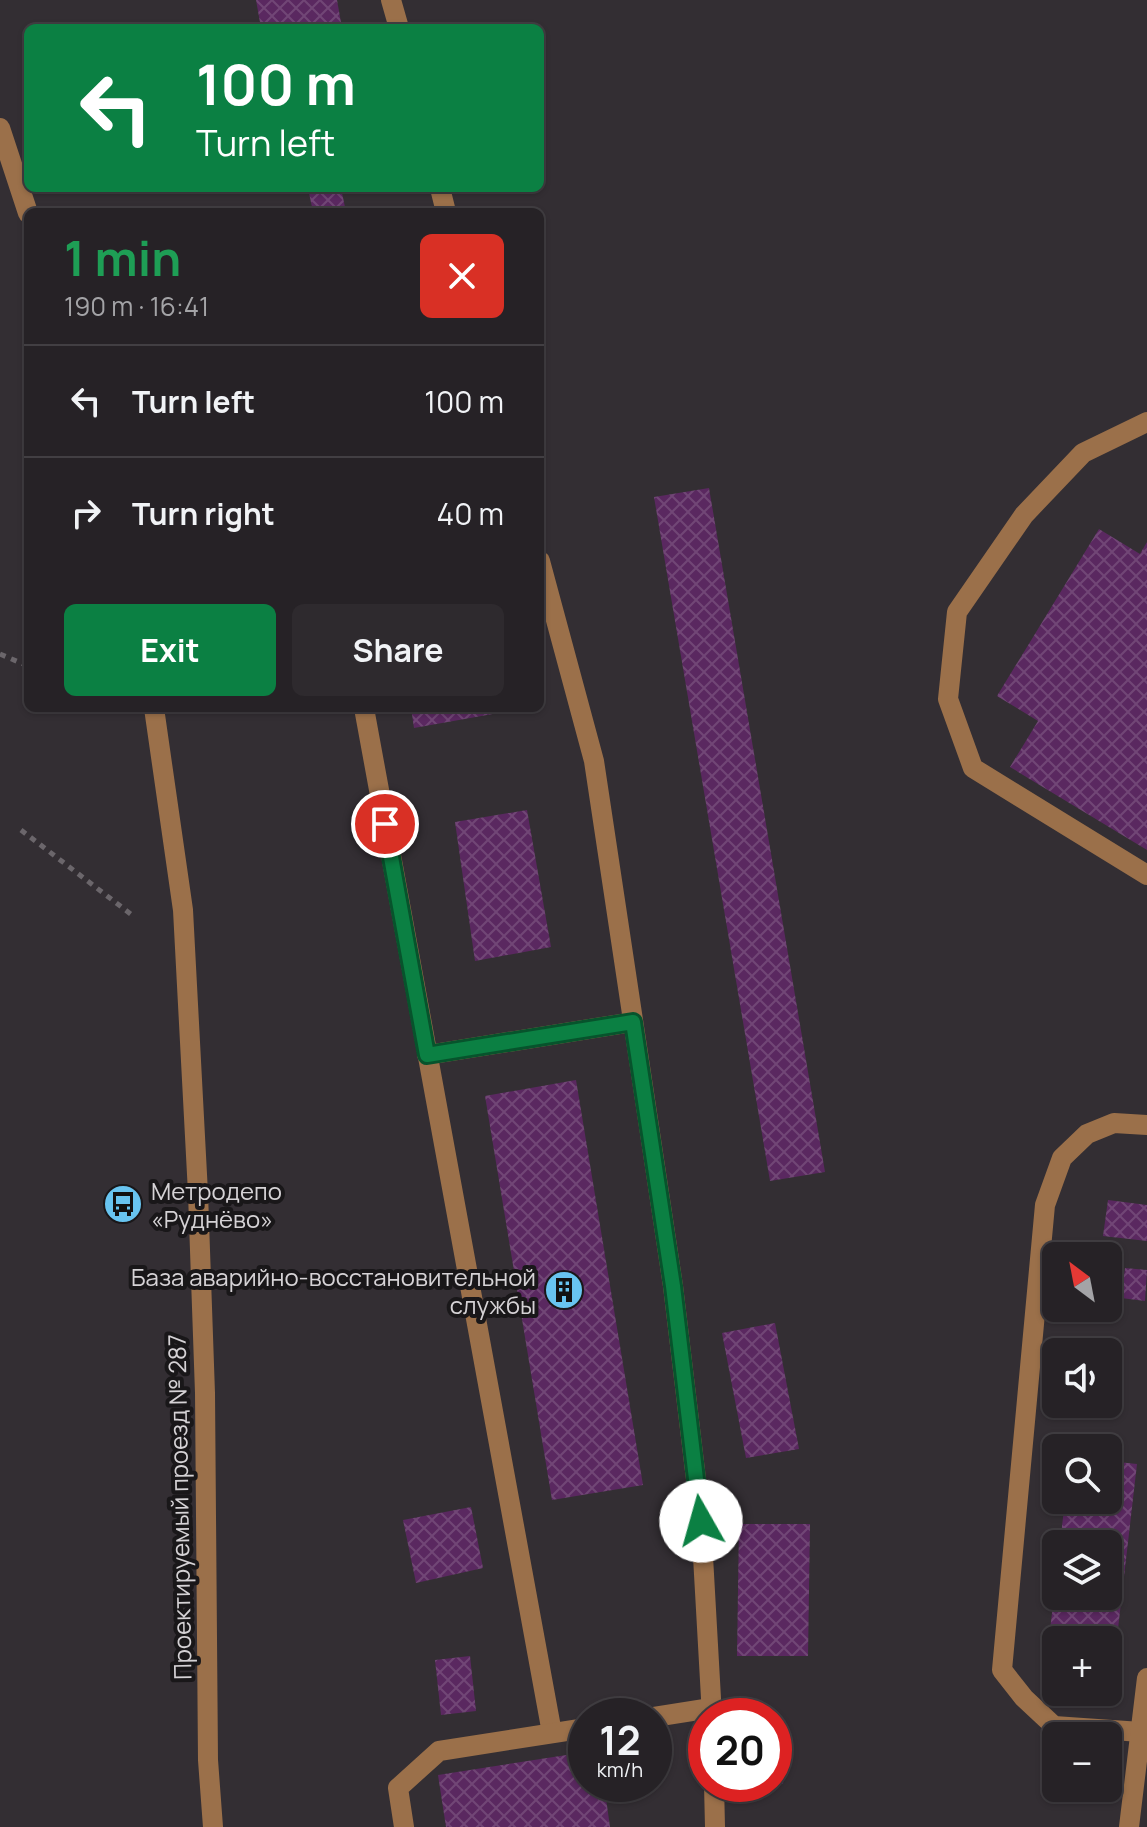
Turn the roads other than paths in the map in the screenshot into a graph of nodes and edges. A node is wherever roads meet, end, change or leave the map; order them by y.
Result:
1 (391, 0) edge
2 (398, 24) edge
3 (0, 128) edge
4 (26, 208) edge
5 (1147, 422) edge
6 (544, 576) edge
7 (155, 712) edge
8 (365, 712) edge
9 (1147, 875) edge
10 (633, 1022) junction
11 (427, 1055) junction
12 (1147, 1125) edge
13 (1147, 1678) edge
14 (711, 1698) edge
15 (568, 1731) edge
16 (1141, 1732) junction
17 (552, 1733) junction
18 (714, 1802) edge
19 (213, 1827) edge
20 (404, 1827) edge
21 (715, 1827) edge
22 (1129, 1827) edge

1 - 2 street
3 - 4 street
5 - 9 street
6 - 10 street
7 - 19 street, Проектируемый проезд № 287
8 - 11 street
10 - 11 street
10 - 14 street
11 - 17 street
12 - 16 street
13 - 16 street
15 - 17 street
16 - 22 street
17 - 20 street
18 - 21 street

